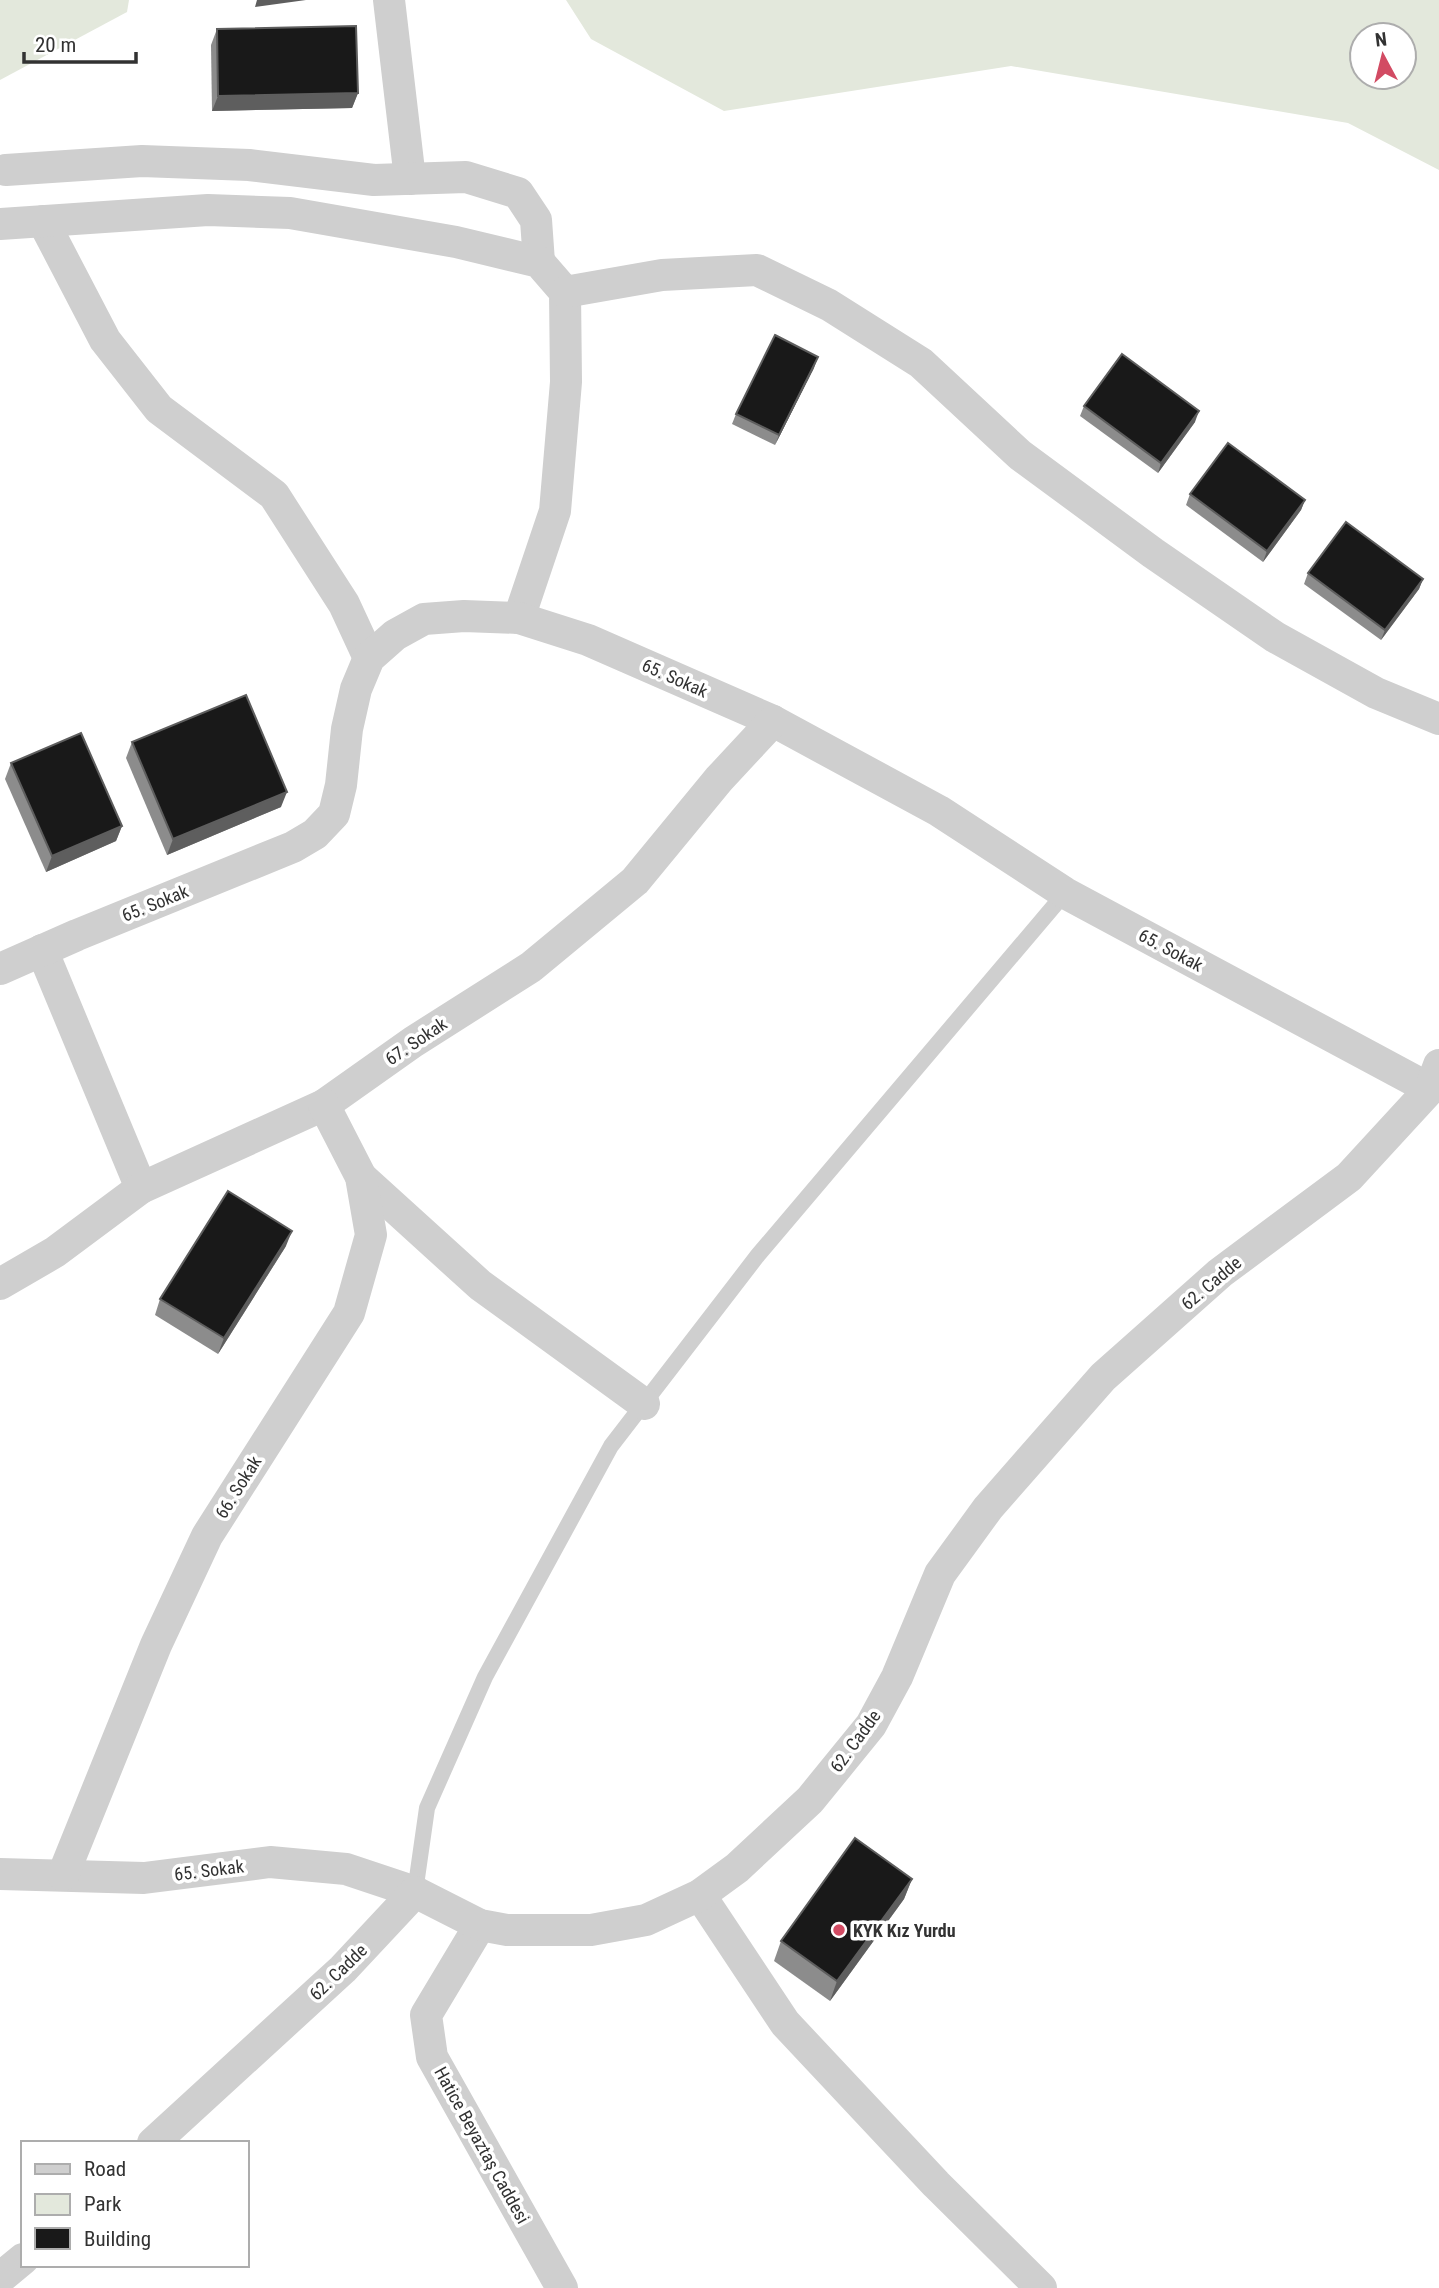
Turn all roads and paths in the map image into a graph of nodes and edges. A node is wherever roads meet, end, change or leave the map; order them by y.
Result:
1 (389, 0) edge
2 (6, 170) dead end
3 (410, 179) junction
4 (43, 221) junction
5 (0, 225) edge
6 (538, 261) junction
7 (565, 292) junction
8 (519, 618) junction
9 (369, 658) junction
10 (1439, 719) edge
11 (773, 721) junction
12 (1065, 893) junction
13 (42, 950) junction
14 (0, 970) edge
15 (1436, 1080) edge
16 (324, 1105) junction
17 (361, 1177) junction
18 (141, 1188) junction
19 (0, 1283) edge
20 (644, 1404) junction
21 (0, 1874) edge
22 (63, 1875) junction
23 (415, 1892) junction
24 (700, 1895) junction
25 (480, 1925) junction
26 (155, 2141) edge
27 (21, 2261) edge
28 (0, 2278) edge
29 (562, 2288) edge
30 (1041, 2288) edge

1 - 3 street
2 - 3 street
3 - 6 street
4 - 5 street
4 - 6 street
4 - 9 street
6 - 7 street
7 - 8 street
7 - 10 street
8 - 9 street, 65. Sokak
8 - 11 street, 65. Sokak
9 - 13 street, 65. Sokak
11 - 12 street, 65. Sokak
11 - 16 street, 67. Sokak
12 - 15 street, 65. Sokak
12 - 20 lane
13 - 14 street, 65. Sokak
13 - 18 street
15 - 24 street, 62. Cadde
16 - 17 street, 66. Sokak
16 - 18 street, 67. Sokak
17 - 20 street
17 - 22 street, 66. Sokak
18 - 19 street, 67. Sokak
20 - 23 lane
21 - 22 street, 65. Sokak
22 - 23 street, 65. Sokak
23 - 25 street, 62. Cadde
23 - 26 street, 62. Cadde
24 - 25 street, 62. Cadde
24 - 30 street
25 - 29 street, Hatice Beyaztaş Caddesi
27 - 28 street

